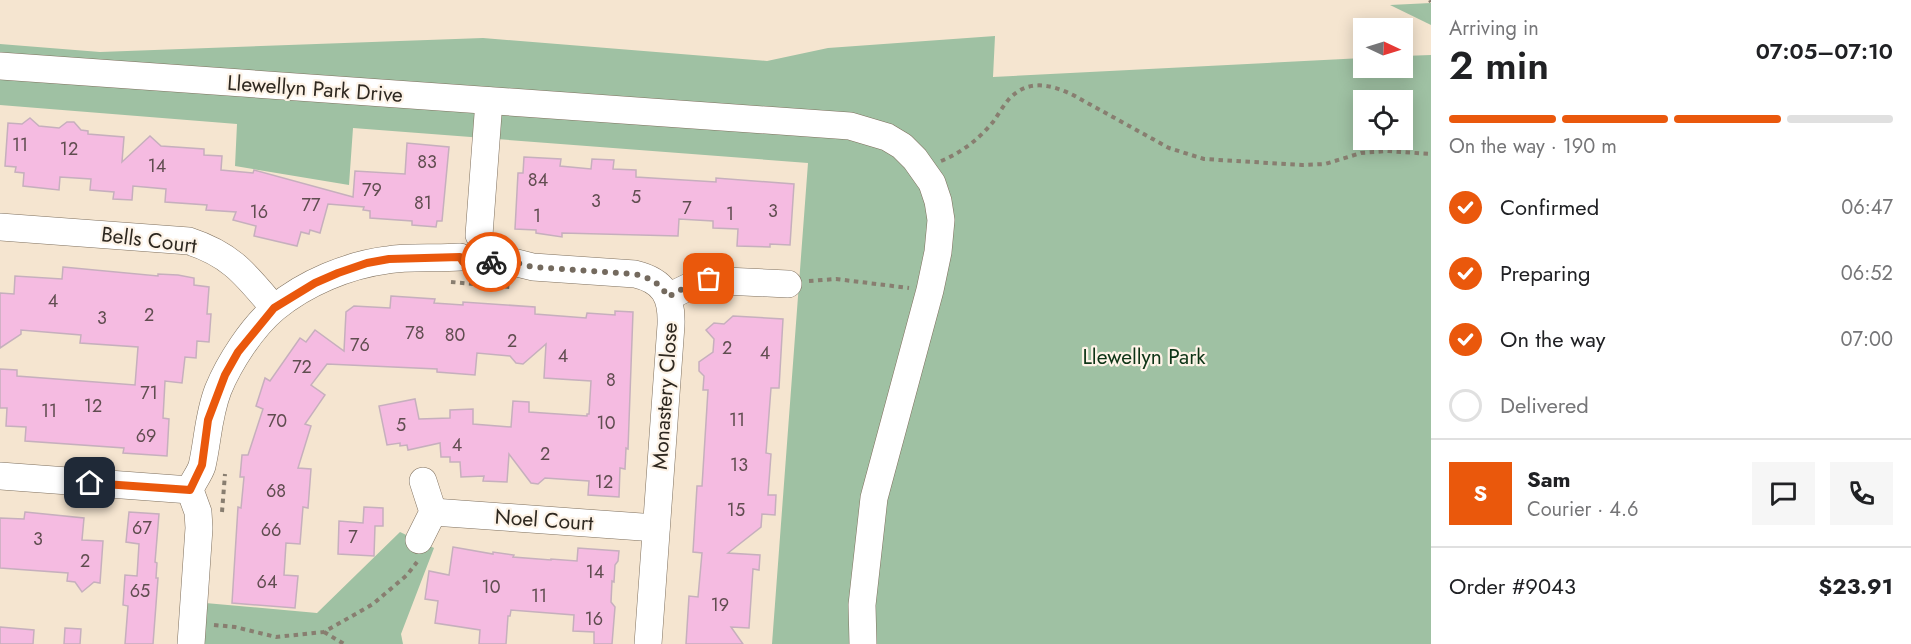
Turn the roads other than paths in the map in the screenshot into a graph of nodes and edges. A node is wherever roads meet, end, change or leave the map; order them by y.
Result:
1 (0, 66) edge
2 (489, 101) junction
3 (0, 227) edge
4 (486, 246) junction
5 (788, 284) road end
6 (668, 297) junction
7 (274, 308) junction
8 (0, 476) edge
9 (423, 481) dead end
10 (190, 490) junction
11 (433, 512) junction
12 (656, 528) junction
13 (419, 540) road end
14 (202, 639) edge
15 (648, 644) edge
16 (863, 644) edge

1 - 2 street, Llewellyn Park Drive
2 - 4 street
2 - 16 street, Llewellyn Park Drive
3 - 7 street, Bells Court
4 - 6 street, Monastery Close
4 - 7 street
5 - 6 street
6 - 12 street, Monastery Close
7 - 10 street
8 - 10 street
9 - 11 street
10 - 14 street
11 - 12 street, Noel Court
11 - 13 street
12 - 15 street, Monastery Close

